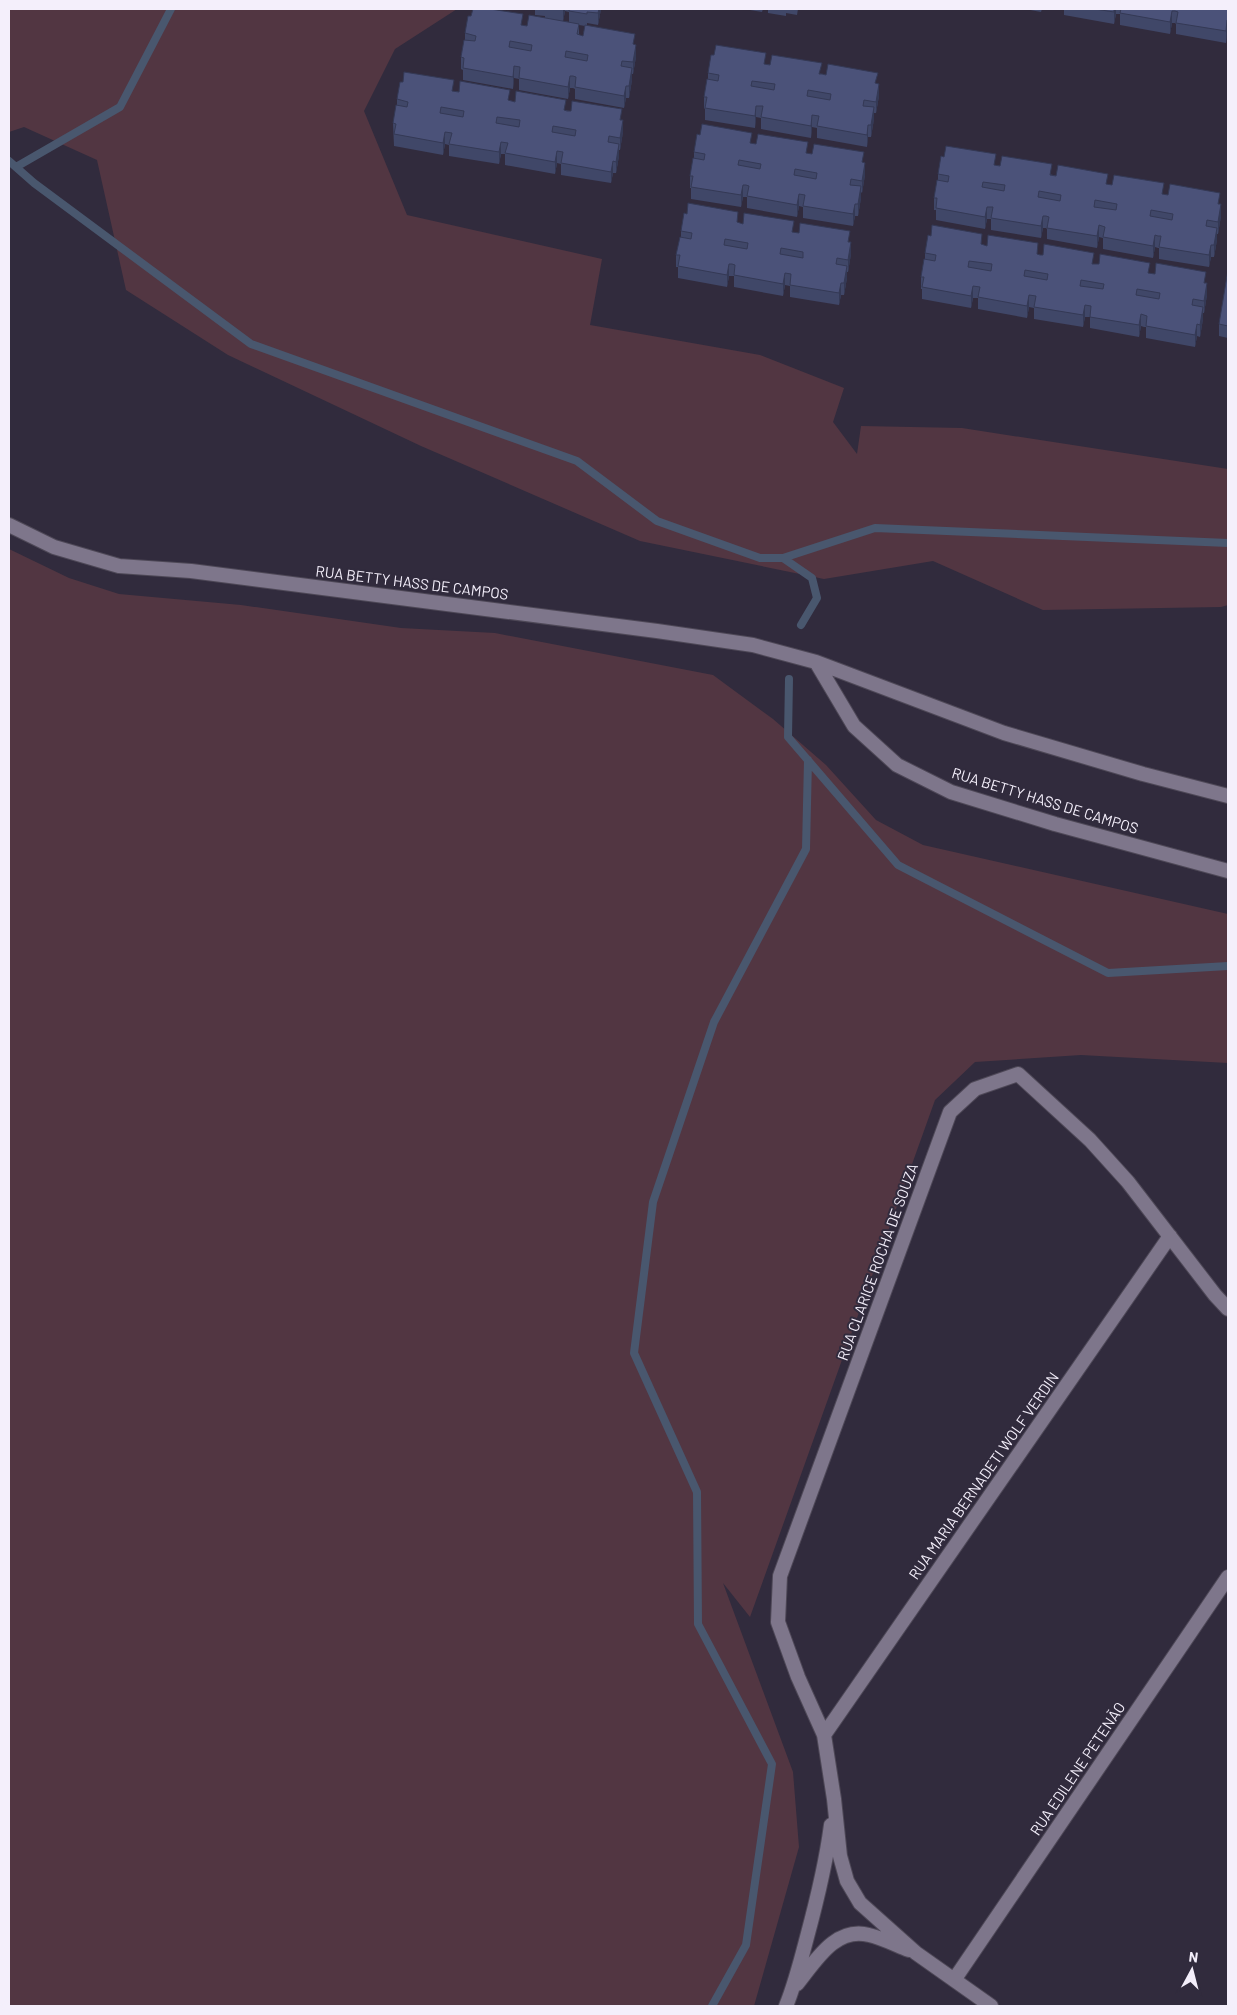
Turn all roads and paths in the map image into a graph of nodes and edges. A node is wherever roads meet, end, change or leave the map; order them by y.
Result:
1 (9, 525) edge
2 (816, 662) junction
3 (1228, 796) edge
4 (1228, 871) edge
5 (1170, 1236) junction
6 (1228, 1309) edge
7 (1228, 1577) edge
8 (824, 1735) junction
9 (834, 1799) junction
10 (916, 1953) junction
11 (954, 1980) junction
12 (793, 1990) junction
13 (786, 2006) edge
14 (991, 2006) edge

1 - 2 street, RUA BETTY HASS DE CAMPOS
2 - 3 street, RUA BETTY HASS DE CAMPOS
2 - 4 street, RUA BETTY HASS DE CAMPOS
5 - 6 street, RUA CLARICE ROCHA DE SOUZA
5 - 8 street, RUA MARIA BERNADETI WOLF VERDIN
5 - 8 street, RUA CLARICE ROCHA DE SOUZA
7 - 11 street, RUA EDILENE PETENÃO
8 - 9 street, RUA CLARICE ROCHA DE SOUZA
9 - 10 street, RUA CLARICE ROCHA DE SOUZA
9 - 12 street, RUA CLARICE ROCHA DE SOUZA
10 - 11 street
10 - 12 street, RUA CLARICE ROCHA DE SOUZA
11 - 14 street
12 - 13 street, RUA CLARICE ROCHA DE SOUZA

